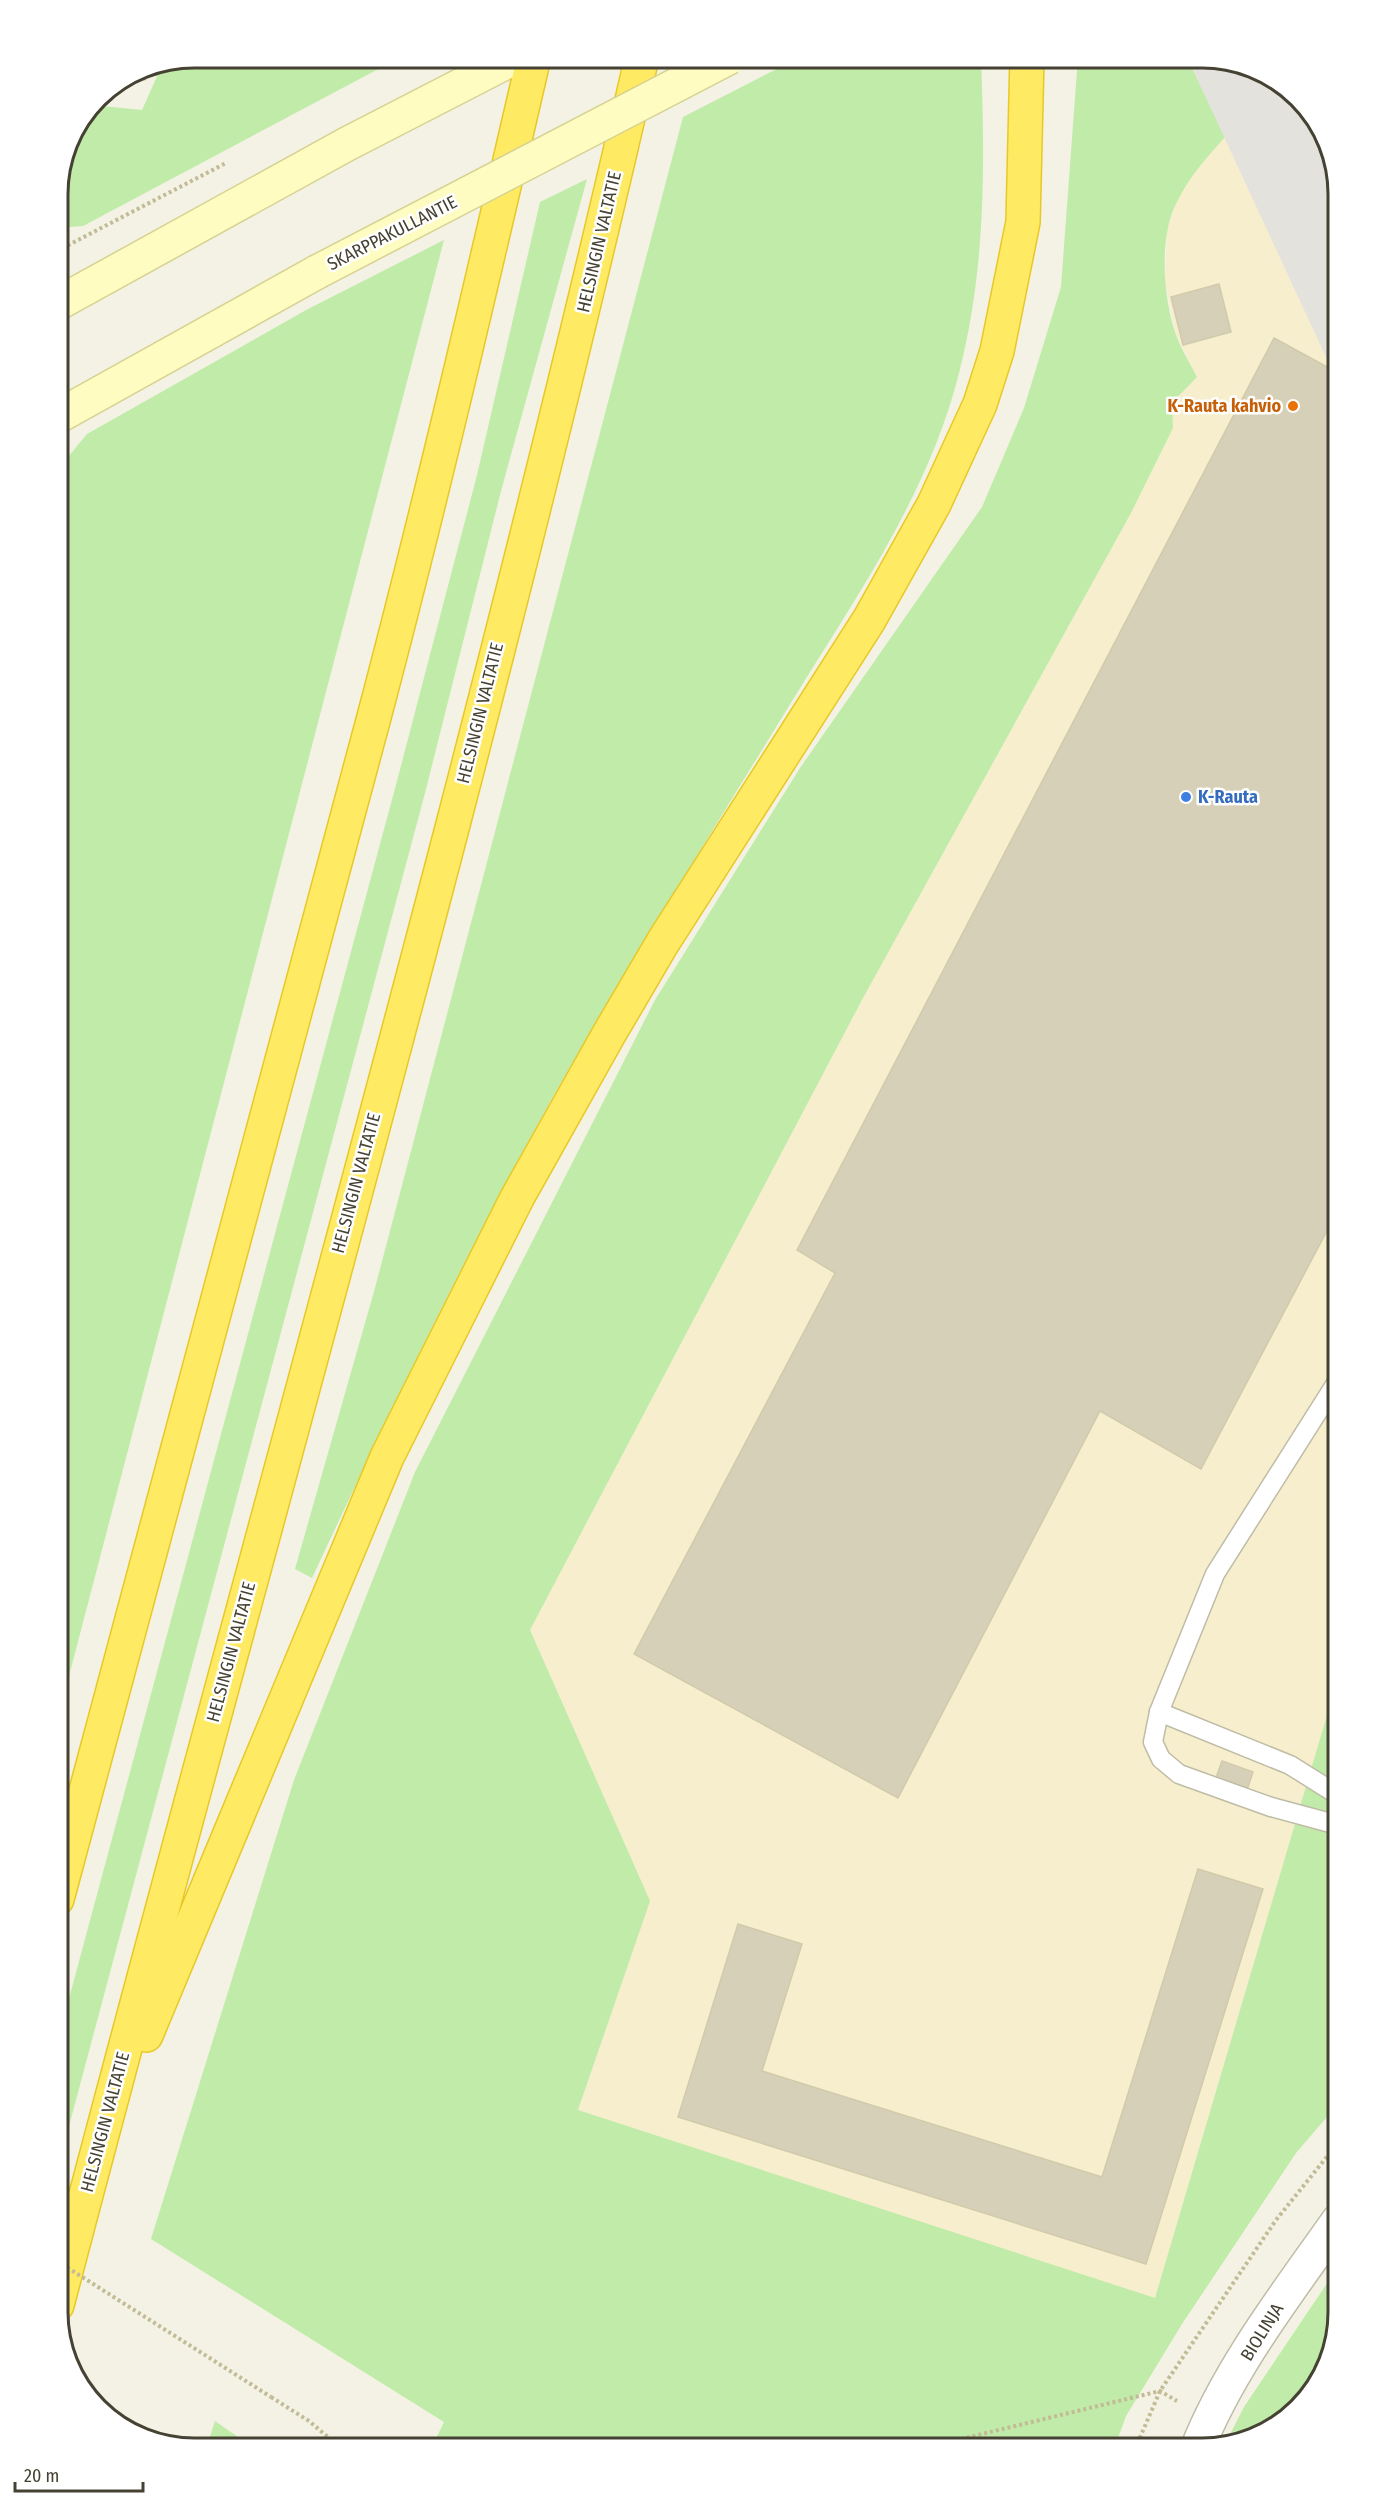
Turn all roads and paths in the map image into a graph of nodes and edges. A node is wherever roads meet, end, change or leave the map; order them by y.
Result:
1 (495, 68) edge
2 (532, 68) edge
3 (639, 68) edge
4 (709, 68) edge
5 (1027, 68) edge
6 (234, 159) dead end
7 (68, 245) edge
8 (68, 298) edge
9 (68, 411) edge
10 (1328, 1396) edge
11 (1159, 1712) junction
12 (1328, 1789) edge
13 (1328, 1822) edge
14 (68, 1856) edge
15 (98, 2150) junction
16 (1328, 2155) edge
17 (1328, 2235) edge
18 (68, 2263) edge
19 (68, 2268) edge
20 (1160, 2391) junction
21 (1209, 2418) junction
22 (329, 2438) edge
23 (966, 2438) edge
24 (1139, 2438) edge
25 (1201, 2438) edge

1 - 8 main road
2 - 14 highway
3 - 15 highway, HELSINGIN VALTATIE
4 - 9 main road, SKARPPAKULLANTIE, bridge
5 - 15 highway
6 - 7 path
10 - 11 lane
11 - 12 lane
11 - 13 lane
15 - 18 highway, HELSINGIN VALTATIE
16 - 20 path
17 - 21 street, BIOLINJA
19 - 22 path, bridge
20 - 21 path
20 - 23 path
20 - 24 path
21 - 25 street, BIOLINJA

